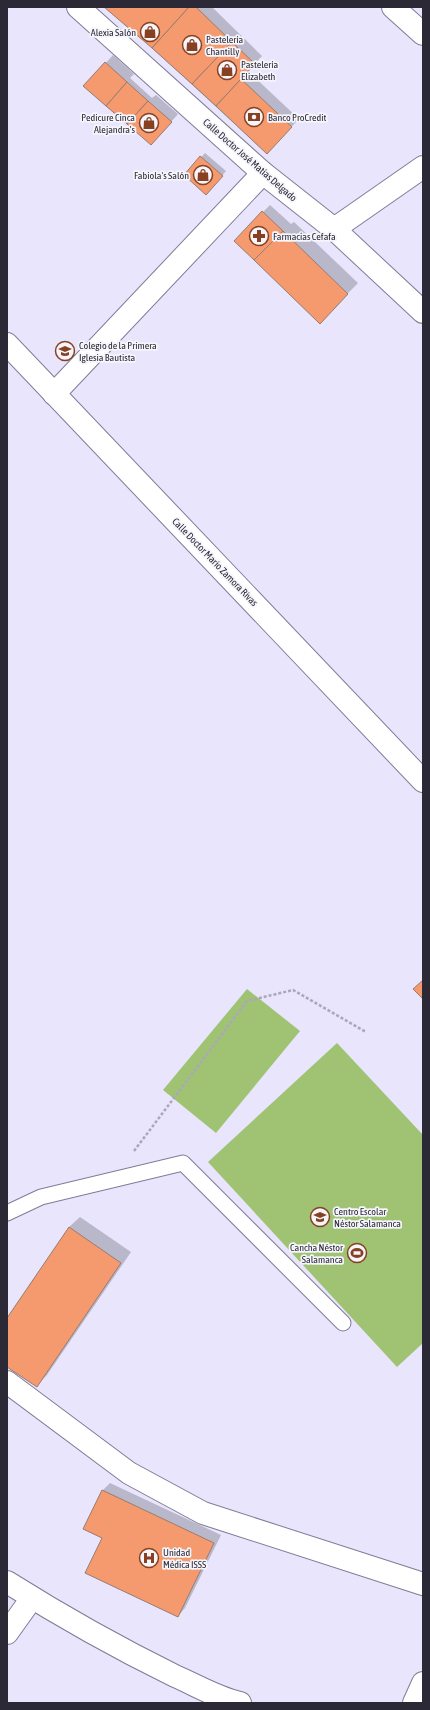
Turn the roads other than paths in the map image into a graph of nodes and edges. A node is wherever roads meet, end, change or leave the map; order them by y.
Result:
1 (78, 7) edge
2 (393, 7) edge
3 (423, 34) edge
4 (423, 167) edge
5 (263, 173) junction
6 (334, 228) junction
7 (423, 312) edge
8 (7, 344) edge
9 (54, 394) junction
10 (423, 781) edge
11 (7, 1213) edge
12 (343, 1323) dead end
13 (7, 1382) edge
14 (7, 1582) edge
15 (423, 1584) edge
16 (32, 1598) junction
17 (7, 1633) edge
18 (423, 1683) edge
19 (240, 1703) edge
20 (414, 1703) edge

1 - 5 street, Calle Doctor José Matías Delgado
2 - 3 street
4 - 6 street
5 - 6 street, Calle Doctor José Matías Delgado
5 - 9 street
6 - 7 street, Calle Doctor José Matías Delgado
8 - 9 street, Calle Doctor Mario Zamora Rivas
9 - 10 street, Calle Doctor Mario Zamora Rivas
11 - 12 lane
13 - 15 street
14 - 16 street
16 - 17 street
16 - 19 street
18 - 20 street

